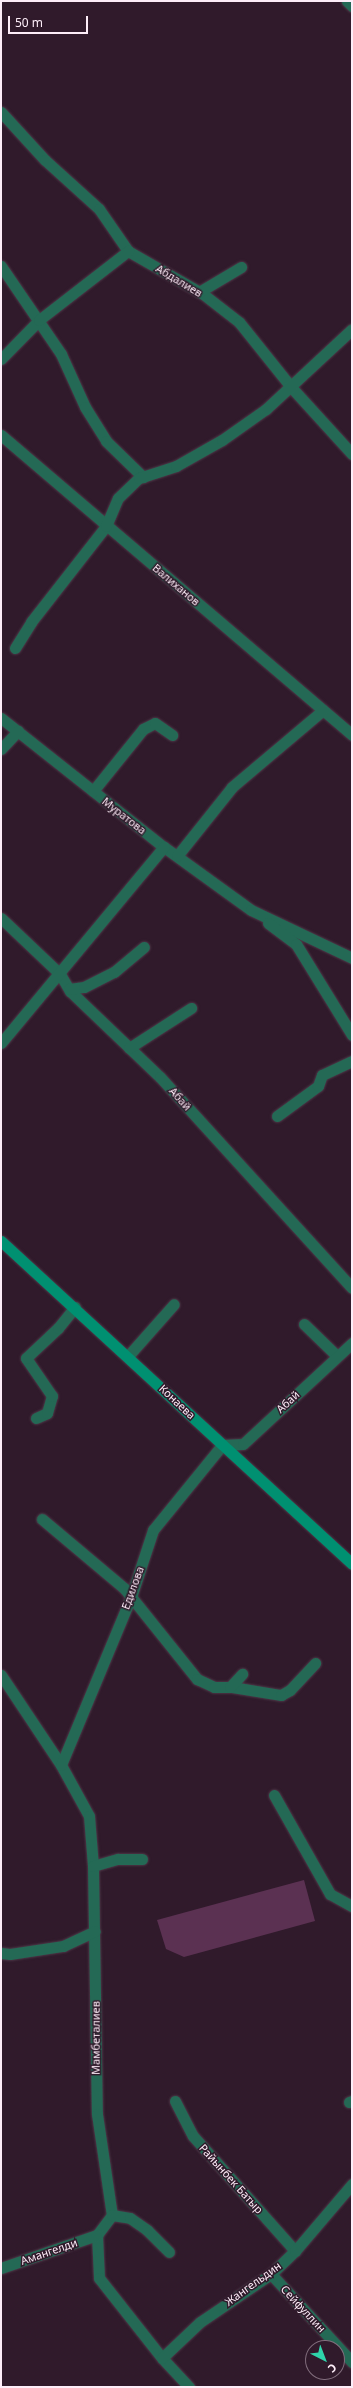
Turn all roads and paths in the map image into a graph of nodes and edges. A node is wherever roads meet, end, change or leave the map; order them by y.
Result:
1 (347, 1) edge
2 (352, 6) edge
3 (1, 112) edge
4 (128, 251) junction
5 (1, 266) edge
6 (241, 267) dead end
7 (199, 292) junction
8 (39, 320) junction
9 (352, 329) edge
10 (1, 359) edge
11 (291, 387) junction
12 (1, 434) edge
13 (352, 454) edge
14 (143, 477) junction
15 (106, 526) junction
16 (16, 648) dead end
17 (323, 710) junction
18 (1, 718) edge
19 (18, 731) junction
20 (172, 735) dead end
21 (352, 735) edge
22 (1, 749) edge
23 (93, 791) junction
24 (164, 847) junction
25 (177, 856) junction
26 (251, 910) junction
27 (1, 918) edge
28 (144, 947) dead end
29 (352, 958) edge
30 (60, 974) junction
31 (69, 989) junction
32 (191, 1008) dead end
33 (352, 1035) edge
34 (1, 1043) edge
35 (129, 1048) junction
36 (352, 1061) edge
37 (278, 1116) dead end
38 (1, 1240) edge
39 (352, 1288) edge
40 (174, 1304) dead end
41 (75, 1307) junction
42 (304, 1324) dead end
43 (352, 1343) edge
44 (128, 1356) junction
45 (338, 1356) junction
46 (36, 1418) dead end
47 (222, 1444) junction
48 (42, 1519) dead end
49 (352, 1563) edge
50 (130, 1598) junction
51 (315, 1664) dead end
52 (242, 1674) dead end
53 (1, 1675) edge
54 (230, 1687) junction
55 (61, 1765) junction
56 (274, 1795) dead end
57 (142, 1859) dead end
58 (93, 1866) junction
59 (352, 1906) edge
60 (95, 1931) junction
61 (1, 1953) edge
62 (175, 2101) dead end
63 (352, 2184) edge
64 (112, 2216) junction
65 (97, 2236) junction
66 (295, 2251) junction
67 (169, 2252) dead end
68 (1, 2268) edge
69 (271, 2274) junction
70 (162, 2358) junction
71 (352, 2362) edge
72 (189, 2387) edge

1 - 2 street
3 - 4 street, Абдалиев
4 - 7 street, Абдалиев
4 - 8 street
5 - 8 street
6 - 7 street
7 - 11 street, Абдалиев
8 - 10 street
8 - 14 street
9 - 11 street
11 - 13 street, Абдалиев
11 - 14 street
12 - 15 street, Валиханов
14 - 15 street
15 - 16 street
15 - 17 street, Валиханов
17 - 21 street, Валиханов
17 - 25 street
18 - 19 street, Муратова
19 - 22 street
19 - 23 street, Муратова
20 - 23 street
23 - 24 street, Муратова
24 - 25 street, Муратова
24 - 30 street
25 - 26 street, Муратова
26 - 29 street, Муратова
26 - 33 street, Муратова
27 - 30 street, Абай
28 - 31 street
30 - 31 street, Абай
30 - 34 street
31 - 35 street, Абай
32 - 35 street
35 - 39 street, Абай
36 - 37 street
38 - 41 main road, Конаева
40 - 44 street
41 - 44 main road, Конаева
41 - 46 street
42 - 45 street
43 - 45 street, Абай
44 - 47 main road, Конаева
45 - 47 street, Абай
47 - 49 main road, Конаева
47 - 50 street, Едилова
48 - 50 street
50 - 54 street
50 - 55 street, Едилова
51 - 54 street
52 - 54 street
53 - 55 street, Мамбеталиев
55 - 58 street, Мамбеталиев
56 - 59 street
57 - 58 street
58 - 60 street, Мамбеталиев
60 - 61 street
60 - 64 street, Мамбеталиев
62 - 66 street, Райынбек Батыр
63 - 66 street, Жангельдин
64 - 65 street
64 - 67 street
65 - 68 street, Амангелди
65 - 70 street
66 - 69 street, Жангельдин
69 - 70 street, Жангельдин
69 - 71 street, Сейфуллин
70 - 72 street

